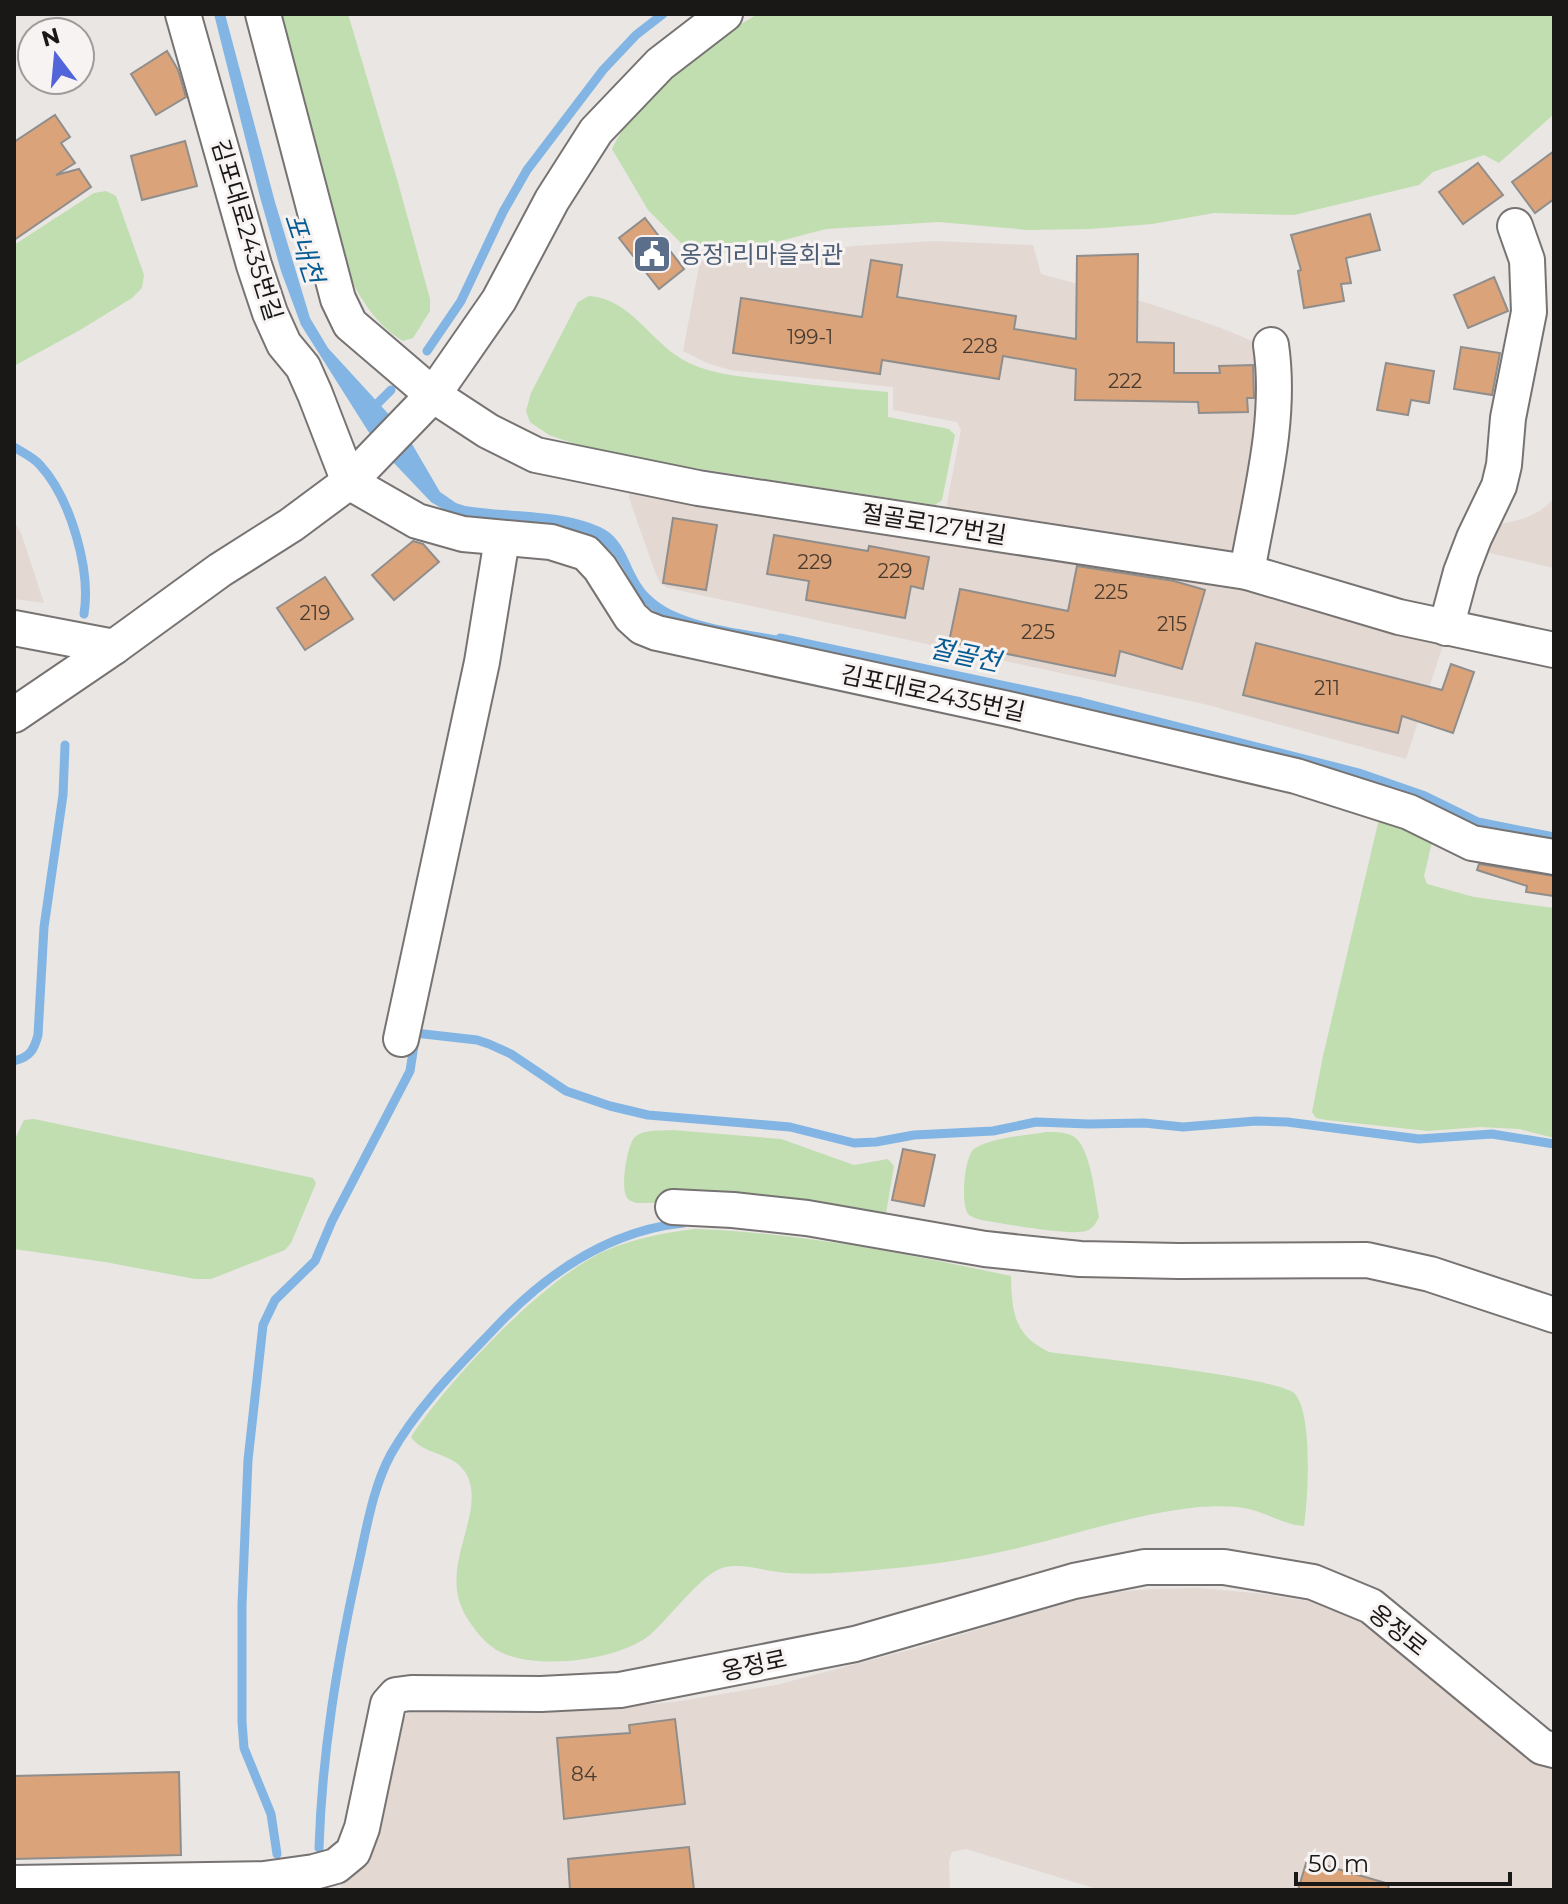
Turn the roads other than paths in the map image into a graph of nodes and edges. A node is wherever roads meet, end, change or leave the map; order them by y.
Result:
1 (183, 14) edge
2 (263, 14) edge
3 (725, 14) edge
4 (1515, 226) dead end
5 (1271, 345) dead end
6 (425, 402) junction
7 (359, 471) junction
8 (502, 539) junction
9 (1247, 572) junction
10 (14, 628) edge
11 (1446, 628) junction
12 (114, 647) junction
13 (1554, 650) edge
14 (14, 715) edge
15 (1554, 857) edge
16 (401, 1039) dead end
17 (673, 1207) dead end
18 (1554, 1315) edge
19 (1554, 1750) edge
20 (14, 1883) edge

1 - 7 street, 김포대로2435번길
2 - 6 street
3 - 6 street
4 - 11 street
5 - 9 street
6 - 7 street
6 - 9 street, 절골로127번길
7 - 8 street, 김포대로2435번길
7 - 12 street
8 - 15 street, 김포대로2435번길
8 - 16 street
9 - 11 street, 절골로127번길
10 - 12 street
11 - 13 street, 절골로127번길
12 - 14 street
17 - 18 street
19 - 20 street, 옹정로

